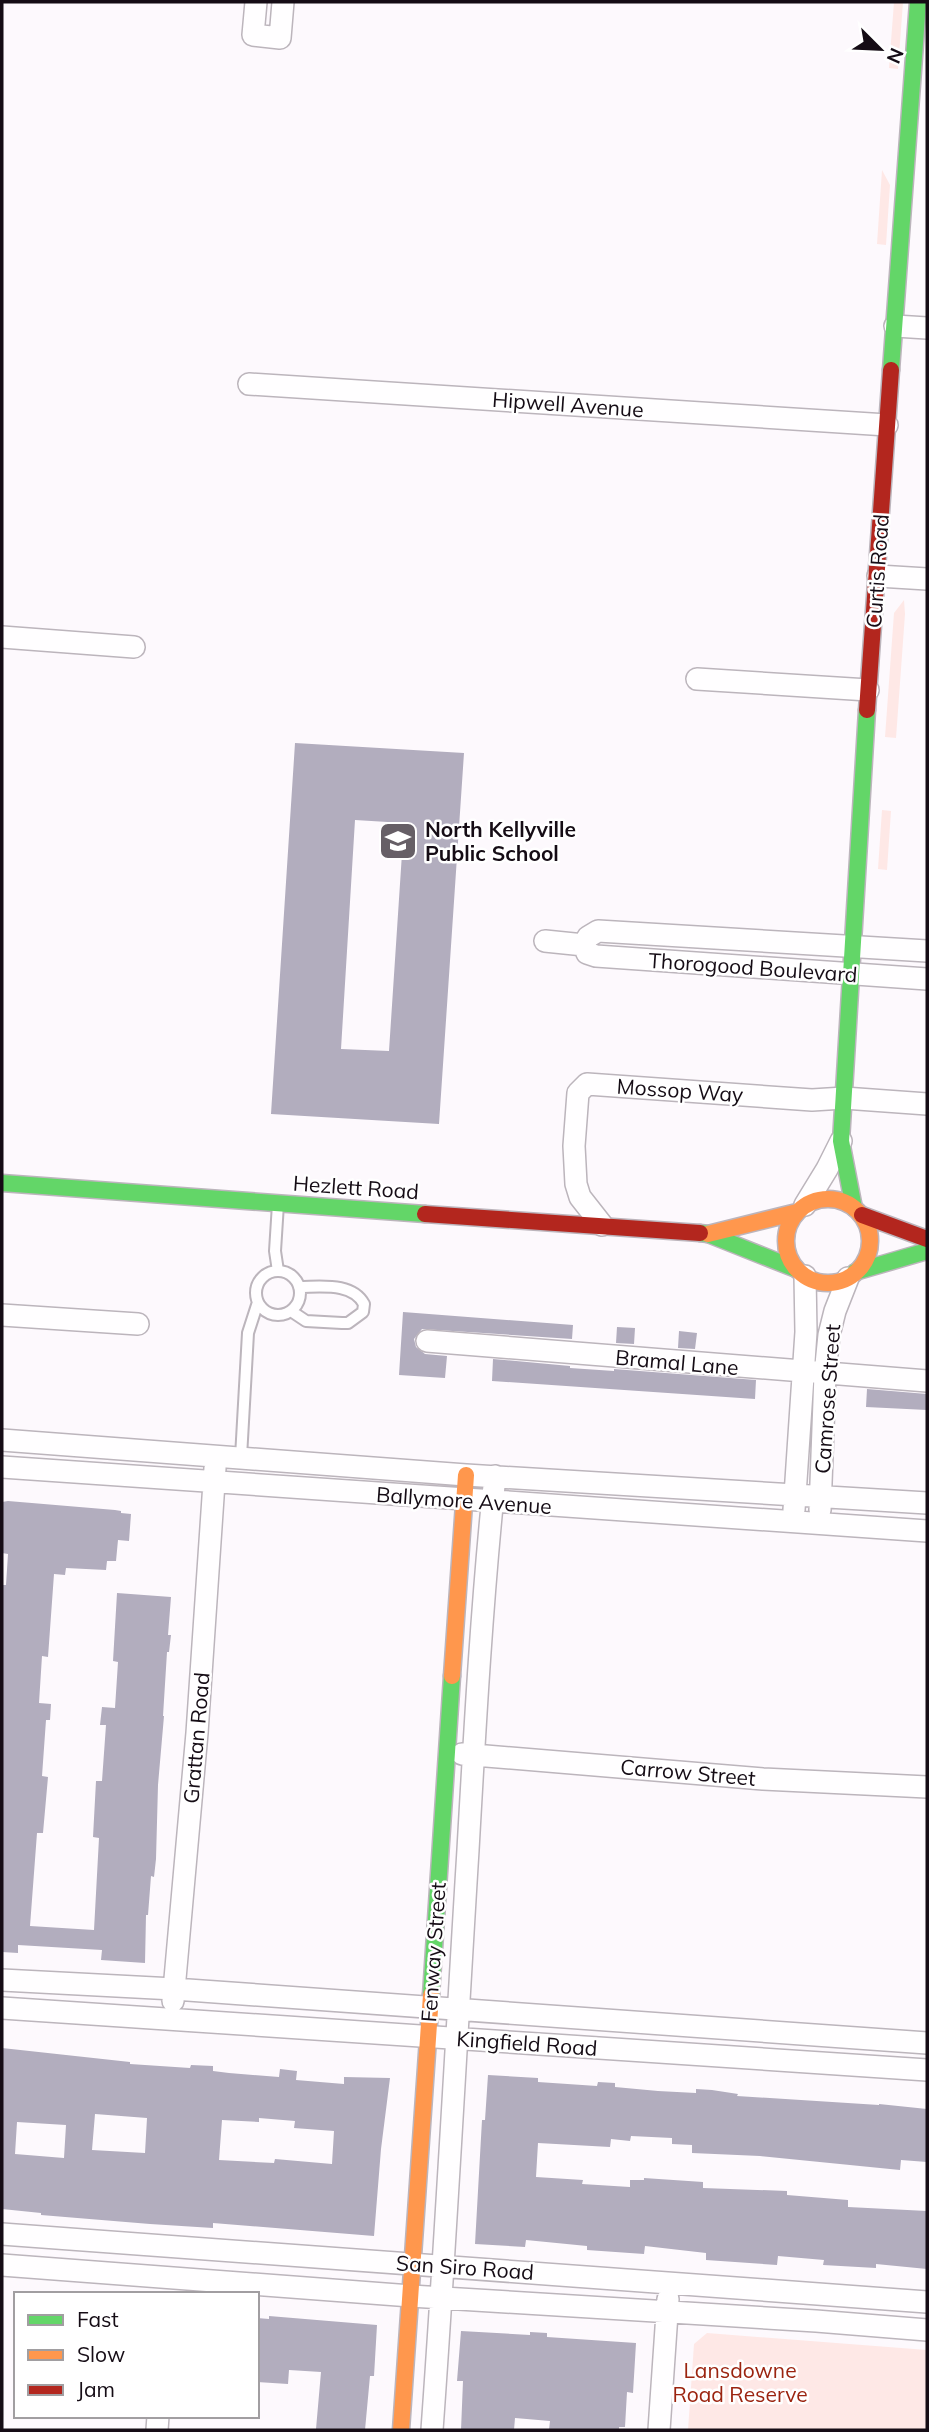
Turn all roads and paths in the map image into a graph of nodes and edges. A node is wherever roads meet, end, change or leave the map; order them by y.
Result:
1 (256, 2) edge
2 (283, 2) edge
3 (918, 2) edge
4 (895, 326) junction
5 (927, 328) edge
6 (249, 384) dead end
7 (887, 425) junction
8 (878, 576) junction
9 (927, 579) edge
10 (2, 637) edge
11 (134, 647) dead end
12 (696, 679) dead end
13 (868, 690) junction
14 (545, 941) dead end
15 (584, 945) junction
16 (852, 946) junction
17 (927, 951) edge
18 (850, 974) junction
19 (927, 979) edge
20 (844, 1098) junction
21 (927, 1104) edge
22 (841, 1141) junction
23 (2, 1183) edge
24 (278, 1202) junction
25 (801, 1208) junction
26 (858, 1211) junction
27 (602, 1225) junction
28 (708, 1234) junction
29 (927, 1239) edge
30 (927, 1251) edge
31 (278, 1271) junction
32 (801, 1272) junction
33 (851, 1275) junction
34 (299, 1287) junction
35 (258, 1302) junction
36 (291, 1311) junction
37 (2, 1315) edge
38 (138, 1324) dead end
39 (427, 1341) dead end
40 (802, 1372) junction
41 (825, 1374) junction
42 (927, 1381) edge
43 (2, 1440) edge
44 (216, 1455) junction
45 (241, 1457) junction
46 (2, 1467) edge
47 (467, 1475) junction
48 (495, 1476) junction
49 (214, 1482) junction
50 (794, 1496) junction
51 (821, 1497) junction
52 (464, 1500) junction
53 (492, 1502) junction
54 (927, 1503) edge
55 (794, 1522) junction
56 (820, 1524) junction
57 (927, 1531) edge
58 (448, 1752) junction
59 (473, 1755) junction
60 (927, 1787) edge
61 (2, 1980) edge
62 (174, 1989) junction
63 (429, 2007) junction
64 (2, 2008) edge
65 (458, 2009) junction
66 (172, 2020) junction
67 (427, 2036) junction
68 (455, 2038) junction
69 (927, 2043) edge
70 (927, 2070) edge
71 (2, 2234) edge
72 (169, 2246) junction
73 (414, 2263) junction
74 (2, 2265) edge
75 (444, 2265) junction
76 (669, 2283) junction
77 (167, 2286) edge
78 (411, 2296) junction
79 (442, 2298) junction
80 (927, 2302) edge
81 (668, 2312) junction
82 (927, 2330) edge
83 (401, 2430) edge
84 (432, 2430) edge
85 (659, 2430) edge

1 - 2 street
3 - 4 street, Curtis Road
4 - 5 street
4 - 7 street, Curtis Road
6 - 7 street, Hipwell Avenue
7 - 8 street, Curtis Road
8 - 9 street
8 - 13 street, Curtis Road
10 - 11 street
12 - 13 street
13 - 16 street, Curtis Road
14 - 15 street, Thorogood Boulevard
15 - 16 street, Thorogood Boulevard
15 - 18 street, Thorogood Boulevard
16 - 17 street, Thorogood Boulevard
16 - 18 street, Curtis Road
18 - 19 street, Thorogood Boulevard
18 - 20 street, Curtis Road
20 - 21 street, Mossop Way
20 - 22 street, Curtis Road
20 - 27 street, Mossop Way
22 - 25 street, Curtis Road
22 - 26 street, Curtis Road
23 - 24 street, Hezlett Road
24 - 27 street, Hezlett Road
24 - 31 lane
25 - 26 street
25 - 28 street, Hezlett Road
25 - 32 street
26 - 29 street
26 - 33 street
27 - 28 street, Hezlett Road
28 - 32 street, Hezlett Road
30 - 33 street
31 - 34 lane
31 - 35 lane
32 - 33 street
32 - 40 street, Camrose Street
33 - 41 street, Camrose Street
34 - 36 lane
34 - 36 lane
35 - 36 lane
35 - 45 lane
37 - 38 street
39 - 40 street, Bramal Lane
40 - 41 street, Bramal Lane
40 - 50 street, Camrose Street
41 - 42 street, Bramal Lane
41 - 51 street, Camrose Street
43 - 44 street, Ballymore Avenue
44 - 45 street, Ballymore Avenue
44 - 49 street, Grattan Road
45 - 47 street, Ballymore Avenue
46 - 49 street, Ballymore Avenue
47 - 48 street, Ballymore Avenue
47 - 52 street, Fenway Street
48 - 50 street, Ballymore Avenue
48 - 53 street, Fenway Street
49 - 52 street, Ballymore Avenue
49 - 62 street, Grattan Road
50 - 51 street, Ballymore Avenue
50 - 55 street, Camrose Street
51 - 54 street, Ballymore Avenue
51 - 56 street, Camrose Street
52 - 53 street, Ballymore Avenue
52 - 58 street, Fenway Street
53 - 55 street, Ballymore Avenue
53 - 59 street, Fenway Street
55 - 56 street, Ballymore Avenue
56 - 57 street, Ballymore Avenue
58 - 59 street, Carrow Street
58 - 63 street, Fenway Street
59 - 60 street, Carrow Street
59 - 65 street, Fenway Street
61 - 62 street, Kingfield Road
62 - 63 street, Kingfield Road
62 - 66 street, Grattan Road
63 - 65 street, Kingfield Road
63 - 67 street, Fenway Street
64 - 66 street, Kingfield Road
65 - 68 street, Fenway Street
65 - 69 street, Kingfield Road
66 - 67 street, Kingfield Road
67 - 68 street, Kingfield Road
67 - 73 street, Fenway Street
68 - 70 street, Kingfield Road
68 - 75 street, Fenway Street
71 - 72 street, San Siro Road
72 - 73 street, San Siro Road
72 - 77 street
73 - 75 street, San Siro Road
73 - 78 street, Fenway Street
74 - 77 street, San Siro Road
75 - 76 street, San Siro Road
75 - 79 street, Fenway Street
76 - 80 street, San Siro Road
76 - 81 street
77 - 78 street, San Siro Road
78 - 79 street, San Siro Road
78 - 83 street, Fenway Street
79 - 81 street, San Siro Road
79 - 84 street, Fenway Street
81 - 82 street, San Siro Road
81 - 85 street

